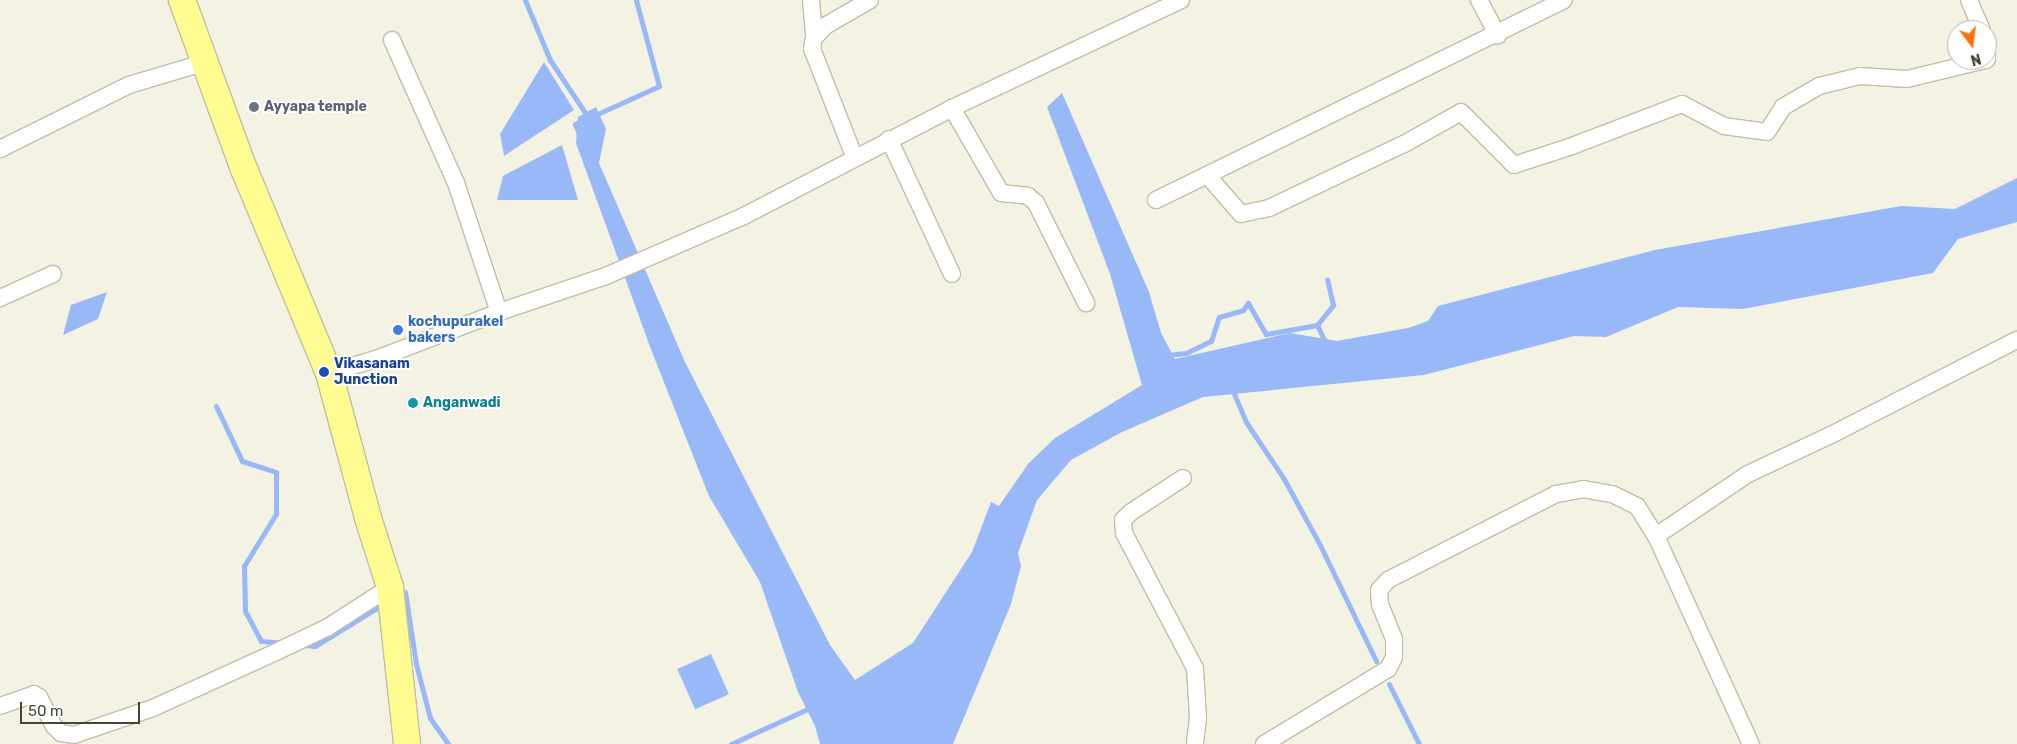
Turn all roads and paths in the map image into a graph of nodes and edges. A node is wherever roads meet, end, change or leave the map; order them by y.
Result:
1 (182, 0) edge
2 (811, 0) edge
3 (870, 0) edge
4 (1181, 0) edge
5 (1479, 0) edge
6 (1564, 0) edge
7 (1969, 0) edge
8 (1978, 20) edge
9 (1498, 35) junction
10 (814, 38) junction
11 (392, 40) dead end
12 (206, 62) junction
13 (1947, 70) edge
14 (952, 108) junction
15 (888, 139) junction
16 (0, 148) edge
17 (854, 156) junction
18 (1208, 175) junction
19 (1156, 200) dead end
20 (53, 274) dead end
21 (952, 274) dead end
22 (0, 298) edge
23 (1086, 303) dead end
24 (499, 312) junction
25 (2017, 340) edge
26 (329, 373) junction
27 (1183, 478) dead end
28 (1656, 536) junction
29 (390, 587) junction
30 (0, 706) edge
31 (407, 744) edge
32 (1195, 744) edge
33 (1264, 744) edge
34 (1751, 744) edge

1 - 12 main road
2 - 10 street
3 - 10 street
4 - 14 street
5 - 9 street
6 - 9 street
7 - 8 street
9 - 18 street
10 - 17 street
11 - 24 street
12 - 16 street
12 - 26 main road
13 - 18 street
14 - 15 street
14 - 23 street
15 - 17 street
15 - 21 street
17 - 24 street
18 - 19 street
20 - 22 street
24 - 26 street
25 - 28 street
26 - 29 main road
27 - 32 street
28 - 33 street
28 - 34 street
29 - 30 street
29 - 31 main road

